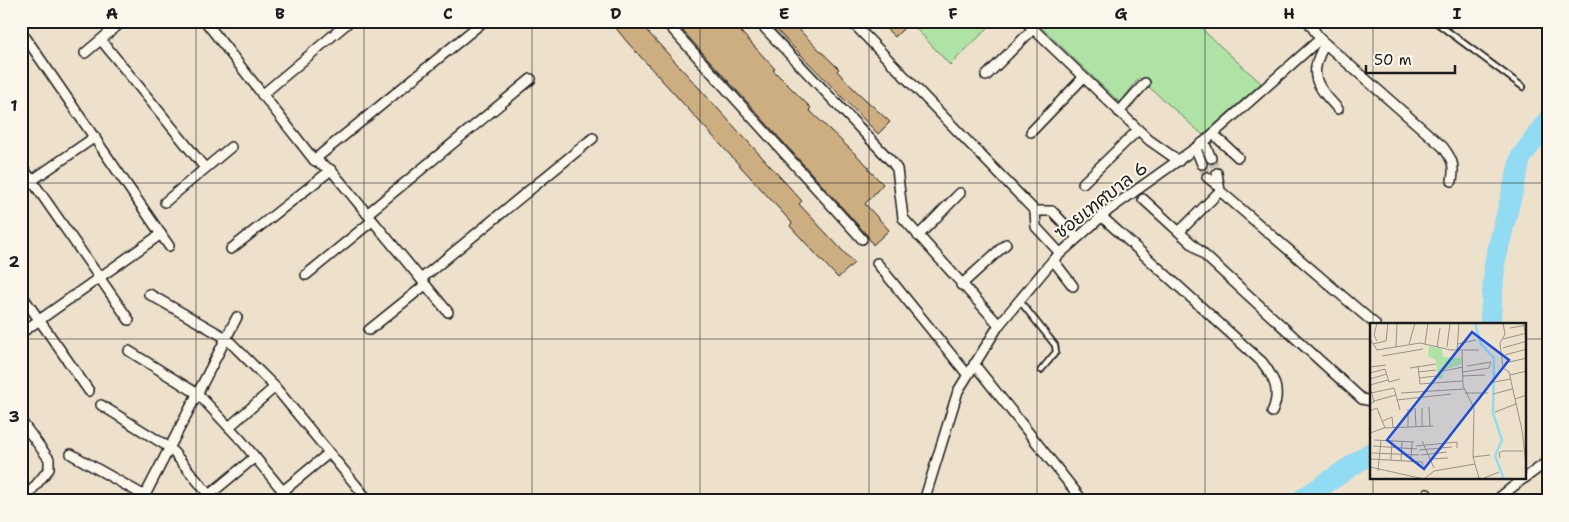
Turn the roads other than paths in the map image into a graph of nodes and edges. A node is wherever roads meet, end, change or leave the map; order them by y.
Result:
1 (123, 21) edge
2 (205, 21) edge
3 (350, 21) edge
4 (484, 21) edge
5 (665, 21) edge
6 (758, 21) edge
7 (851, 21) edge
8 (1026, 21) edge
9 (1308, 21) edge
10 (1434, 21) edge
11 (1033, 29) junction
12 (21, 31) edge
13 (100, 40) junction
14 (1322, 41) junction
15 (30, 44) junction
16 (21, 50) edge
17 (85, 53) dead end
18 (986, 76) dead end
19 (1083, 78) junction
20 (531, 79) dead end
21 (1145, 83) dead end
22 (1523, 87) dead end
23 (262, 95) junction
24 (1338, 109) dead end
25 (1119, 112) junction
26 (1138, 130) junction
27 (1032, 132) dead end
28 (1213, 134) junction
29 (95, 138) junction
30 (593, 138) dead end
31 (1204, 142) junction
32 (231, 147) dead end
33 (1196, 149) junction
34 (1238, 156) dead end
35 (1211, 158) tunnel mouth
36 (314, 160) junction
37 (1180, 162) junction
38 (1202, 164) tunnel mouth
39 (21, 165) edge
40 (205, 168) junction
41 (331, 170) junction
42 (1217, 173) tunnel mouth
43 (1207, 178) tunnel mouth
44 (1452, 180) dead end
45 (32, 181) junction
46 (1083, 183) dead end
47 (21, 188) edge
48 (1219, 188) junction
49 (960, 193) dead end
50 (1143, 199) dead end
51 (165, 202) dead end
52 (1035, 211) junction
53 (1101, 216) junction
54 (369, 217) junction
55 (1180, 231) junction
56 (161, 234) junction
57 (918, 236) junction
58 (1078, 237) junction
59 (862, 240) dead end
60 (1006, 244) dead end
61 (169, 246) dead end
62 (231, 249) dead end
63 (1060, 252) junction
64 (1053, 260) junction
65 (878, 263) dead end
66 (306, 275) dead end
67 (99, 278) junction
68 (423, 282) junction
69 (961, 285) junction
70 (1073, 286) dead end
71 (21, 294) edge
72 (149, 294) dead end
73 (1019, 300) junction
74 (448, 312) dead end
75 (237, 317) dead end
76 (39, 320) junction
77 (128, 320) dead end
78 (1374, 323) edge
79 (999, 325) junction
80 (369, 330) dead end
81 (21, 333) edge
82 (226, 338) junction
83 (129, 351) dead end
84 (974, 364) junction
85 (1040, 370) dead end
86 (968, 374) junction
87 (275, 387) junction
88 (89, 392) dead end
89 (198, 394) junction
90 (1370, 401) edge
91 (101, 405) dead end
92 (1272, 412) dead end
93 (21, 421) edge
94 (229, 427) junction
95 (170, 448) junction
96 (329, 453) junction
97 (71, 454) dead end
98 (255, 457) junction
99 (1548, 461) edge
100 (1526, 477) edge
101 (1522, 480) edge
102 (284, 491) junction
103 (27, 496) dead end
104 (144, 498) edge
105 (212, 498) edge
106 (291, 501) edge
107 (369, 501) edge
108 (924, 501) edge
109 (1083, 501) edge
110 (1495, 501) edge

1 - 13 street
2 - 23 street
3 - 23 street
4 - 36 street
5 - 59 street
6 - 57 street
7 - 52 street
8 - 11 street
9 - 14 street
10 - 22 lane
11 - 18 street
11 - 19 street
12 - 15 street
13 - 17 street
13 - 40 street
14 - 24 street
14 - 28 street, ซอยเทศบาล 6
14 - 44 street
15 - 16 street
15 - 29 street
19 - 25 street
19 - 27 street
20 - 54 street
21 - 25 street
23 - 36 street
25 - 26 street
26 - 37 street
26 - 46 street
28 - 31 street, ซอยเทศบาล 6
28 - 34 street
29 - 45 street
29 - 56 street
30 - 68 street
31 - 33 street, ซอยเทศบาล 6
31 - 35 street
32 - 40 street
33 - 37 street, ซอยเทศบาล 6
33 - 38 street
36 - 41 street
37 - 53 street, ซอยเทศบาล 6
39 - 45 street
40 - 51 street
41 - 54 street
41 - 62 street
42 - 48 street
43 - 48 street
45 - 47 street
45 - 67 street
48 - 55 street
48 - 78 street
49 - 57 street
50 - 55 street
52 - 58 street
52 - 63 street
53 - 58 street, ซอยเทศบาล 6
53 - 92 street
54 - 66 street
54 - 68 street
55 - 90 street
56 - 61 street
56 - 67 street
57 - 69 street
58 - 63 street, ซอยเทศบาล 6
60 - 69 street
63 - 64 street, ซอยเทศบาล 6
64 - 70 street
64 - 73 street, ซอยเทศบาล 6
65 - 86 street
67 - 76 street
67 - 77 street
68 - 74 street
68 - 80 street
69 - 79 street
71 - 76 street
72 - 82 street
73 - 79 street, ซอยเทศบาล 6
73 - 85 lane
75 - 82 street
76 - 81 street
76 - 88 street
79 - 84 street, ซอยเทศบาล 6
82 - 87 street
82 - 89 street
83 - 89 street
84 - 86 street, ซอยเทศบาล 6
84 - 109 street
86 - 108 street, ซอยเทศบาล 6
87 - 94 street
87 - 96 street
89 - 94 street
89 - 95 street
91 - 95 street
93 - 103 street
94 - 98 street
95 - 104 street
95 - 105 street
96 - 102 street
96 - 107 street
97 - 104 street
98 - 102 street
98 - 105 street
99 - 100 street
101 - 110 street
102 - 106 street

